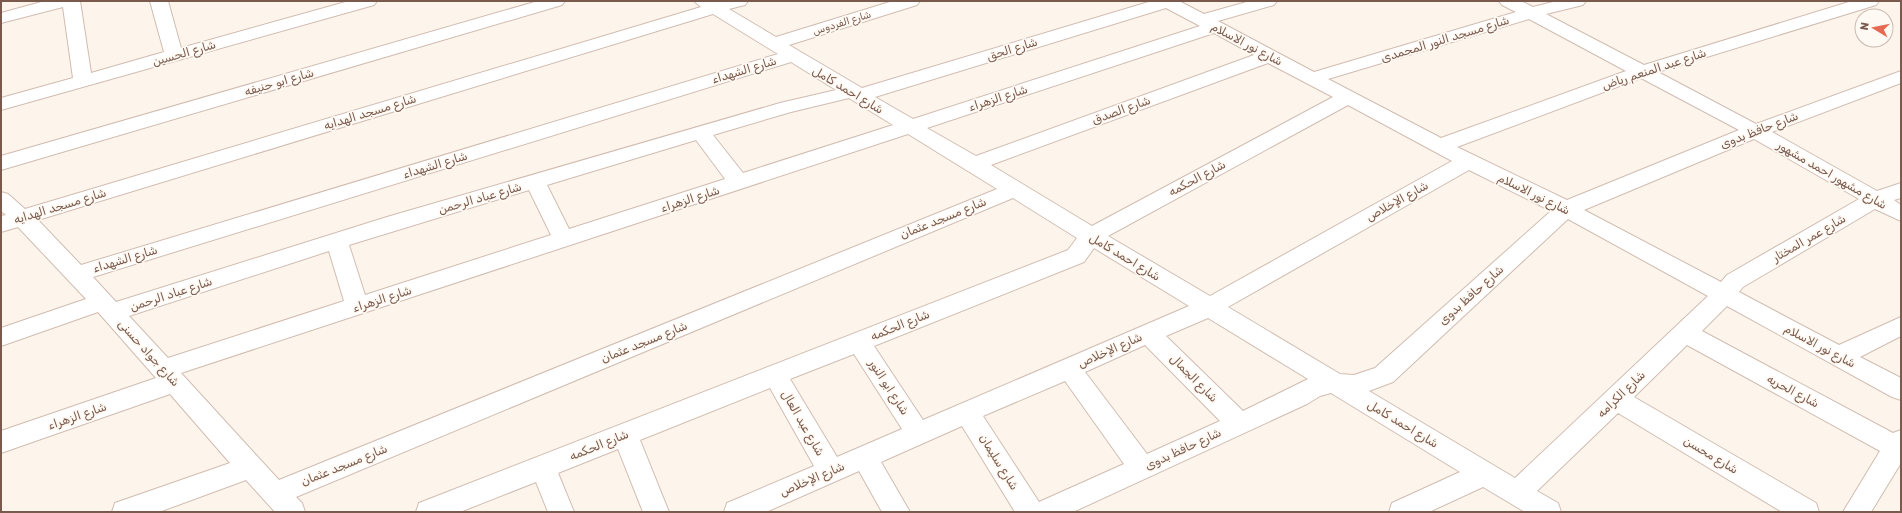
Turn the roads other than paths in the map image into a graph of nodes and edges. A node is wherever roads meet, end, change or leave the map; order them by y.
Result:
1 (65, 1) edge
2 (71, 1) edge
3 (159, 1) edge
4 (368, 1) edge
5 (556, 1) edge
6 (739, 1) edge
7 (911, 1) edge
8 (1167, 1) edge
9 (1268, 1) edge
10 (1508, 1) edge
11 (1577, 1) edge
12 (1870, 1) edge
13 (709, 5) edge
14 (1531, 13) junction
15 (1, 18) edge
16 (1210, 24) junction
17 (773, 44) junction
18 (174, 56) junction
19 (792, 56) junction
20 (1269, 56) junction
21 (1643, 71) junction
22 (1901, 77) edge
23 (1312, 78) junction
24 (84, 81) junction
25 (854, 94) junction
26 (1348, 97) junction
27 (1, 104) edge
28 (909, 127) junction
29 (1755, 131) junction
30 (701, 133) junction
31 (1440, 146) junction
32 (1468, 161) junction
33 (1, 162) edge
34 (972, 165) junction
35 (536, 182) junction
36 (739, 183) junction
37 (1013, 190) junction
38 (1901, 190) edge
39 (1, 199) edge
40 (1874, 200) junction
41 (1566, 209) junction
42 (1901, 214) edge
43 (12, 220) edge
44 (1090, 236) junction
45 (564, 240) junction
46 (337, 241) junction
47 (77, 274) junction
48 (1724, 296) junction
49 (107, 307) junction
50 (357, 307) junction
51 (1208, 308) junction
52 (1901, 326) edge
53 (1685, 333) junction
54 (1148, 334) junction
55 (1, 337) edge
56 (859, 342) junction
57 (1839, 356) junction
58 (1069, 368) junction
59 (169, 375) junction
60 (775, 375) junction
61 (1334, 383) junction
62 (1901, 390) edge
63 (1615, 399) junction
64 (967, 412) junction
65 (1239, 423) junction
66 (918, 433) junction
67 (625, 434) junction
68 (1, 442) edge
69 (1900, 446) edge
70 (864, 457) junction
71 (543, 467) junction
72 (249, 468) junction
73 (1142, 468) junction
74 (831, 471) junction
75 (1486, 473) junction
76 (1518, 493) junction
77 (274, 494) junction
78 (750, 510) edge
79 (125, 512) edge
80 (292, 512) edge
81 (429, 512) edge
82 (561, 512) edge
83 (656, 512) edge
84 (897, 512) edge
85 (1030, 512) edge
86 (1045, 512) edge
87 (1402, 512) edge
88 (1548, 512) edge
89 (1806, 512) edge
90 (1856, 512) edge

1 - 15 street
2 - 24 street
3 - 18 street
4 - 18 street, شارع الحسين
5 - 33 street, شارع ابو حنيفه
6 - 13 street, شارع مسجد الهدايه
7 - 17 street, شارع الفردوس
8 - 16 street, شارع نور الاسلام
8 - 25 street, شارع الحق
9 - 16 street, شارع الزهراء
10 - 14 street, شارع مشهور احمد مشهور
11 - 14 street, شارع مسجد النور المحمدى
12 - 21 street, شارع عبد المنعم رياض
13 - 17 street, شارع احمد كامل
13 - 43 street, شارع مسجد الهدايه
14 - 21 street, شارع مشهور احمد مشهور
14 - 23 street, شارع مسجد النور المحمدى
16 - 20 street, شارع نور الاسلام
16 - 28 street, شارع الزهراء
17 - 19 street, شارع احمد كامل
18 - 24 street, شارع الحسين
19 - 25 street, شارع احمد كامل
19 - 47 street, شارع الشهداء
20 - 23 street, شارع نور الاسلام
20 - 34 street, شارع الصدق
21 - 29 street, شارع مشهور احمد مشهور
21 - 31 street, شارع عبد المنعم رياض
22 - 29 street, شارع حافظ بدوى
23 - 26 street, شارع نور الاسلام
24 - 27 street, شارع الحسين
25 - 28 street, شارع احمد كامل
25 - 30 street, شارع عباد الرحمن
26 - 31 street, شارع نور الاسلام
26 - 44 street, شارع الحكمه
28 - 34 street, شارع احمد كامل
28 - 36 street, شارع الزهراء
29 - 40 street, شارع مشهور احمد مشهور
29 - 41 street, شارع حافظ بدوى
30 - 35 street, شارع عباد الرحمن
30 - 36 street
31 - 32 street, شارع نور الاسلام
32 - 41 street, شارع نور الاسلام
32 - 51 street, شارع الإخلاص
34 - 37 street, شارع احمد كامل
35 - 45 street
35 - 46 street, شارع عباد الرحمن
36 - 45 street, شارع الزهراء
37 - 44 street, شارع احمد كامل
37 - 77 street, شارع مسجد عثمان
38 - 40 street, شارع عمر المختار
39 - 43 street, شارع جواد حسنى
40 - 42 street, شارع مشهور احمد مشهور
40 - 48 street, شارع عمر المختار
41 - 48 street, شارع نور الاسلام
41 - 61 street, شارع حافظ بدوى
43 - 47 street, شارع جواد حسنى
44 - 51 street, شارع احمد كامل
44 - 56 street, شارع الحكمه
45 - 50 street, شارع الزهراء
46 - 49 street, شارع عباد الرحمن
46 - 50 street
47 - 49 street, شارع جواد حسنى
48 - 53 street, شارع الكرامه
48 - 57 street, شارع نور الاسلام
49 - 55 street, شارع عباد الرحمن
49 - 59 street, شارع جواد حسنى
50 - 59 street, شارع الزهراء
51 - 54 street, شارع الإخلاص
51 - 61 street, شارع احمد كامل
52 - 57 street
53 - 63 street, شارع الكرامه
53 - 69 street, شارع الحريه
54 - 58 street, شارع الإخلاص
54 - 65 street, شارع الجمال
56 - 60 street, شارع الحكمه
56 - 66 street, شارع ابو النور
57 - 62 street, شارع نور الاسلام
58 - 64 street, شارع الإخلاص
58 - 73 street
59 - 68 street, شارع الزهراء
59 - 72 street, شارع جواد حسنى
60 - 67 street, شارع الحكمه
60 - 74 street, شارع عبد العال
61 - 65 street, شارع حافظ بدوى
61 - 75 street, شارع احمد كامل
63 - 76 street, شارع الكرامه
63 - 89 street, شارع محسن
64 - 66 street, شارع الإخلاص
64 - 85 street, شارع سليمان
65 - 73 street, شارع حافظ بدوى
66 - 70 street, شارع الإخلاص
67 - 71 street, شارع الحكمه
67 - 83 street
69 - 90 street
70 - 74 street, شارع الإخلاص
70 - 84 street
71 - 81 street, شارع الحكمه
71 - 82 street
72 - 77 street, شارع جواد حسنى
72 - 79 street
73 - 86 street, شارع حافظ بدوى
74 - 78 street, شارع الإخلاص
75 - 76 street, شارع احمد كامل
75 - 87 street
76 - 88 street, شارع احمد كامل
77 - 80 street, شارع جواد حسنى

